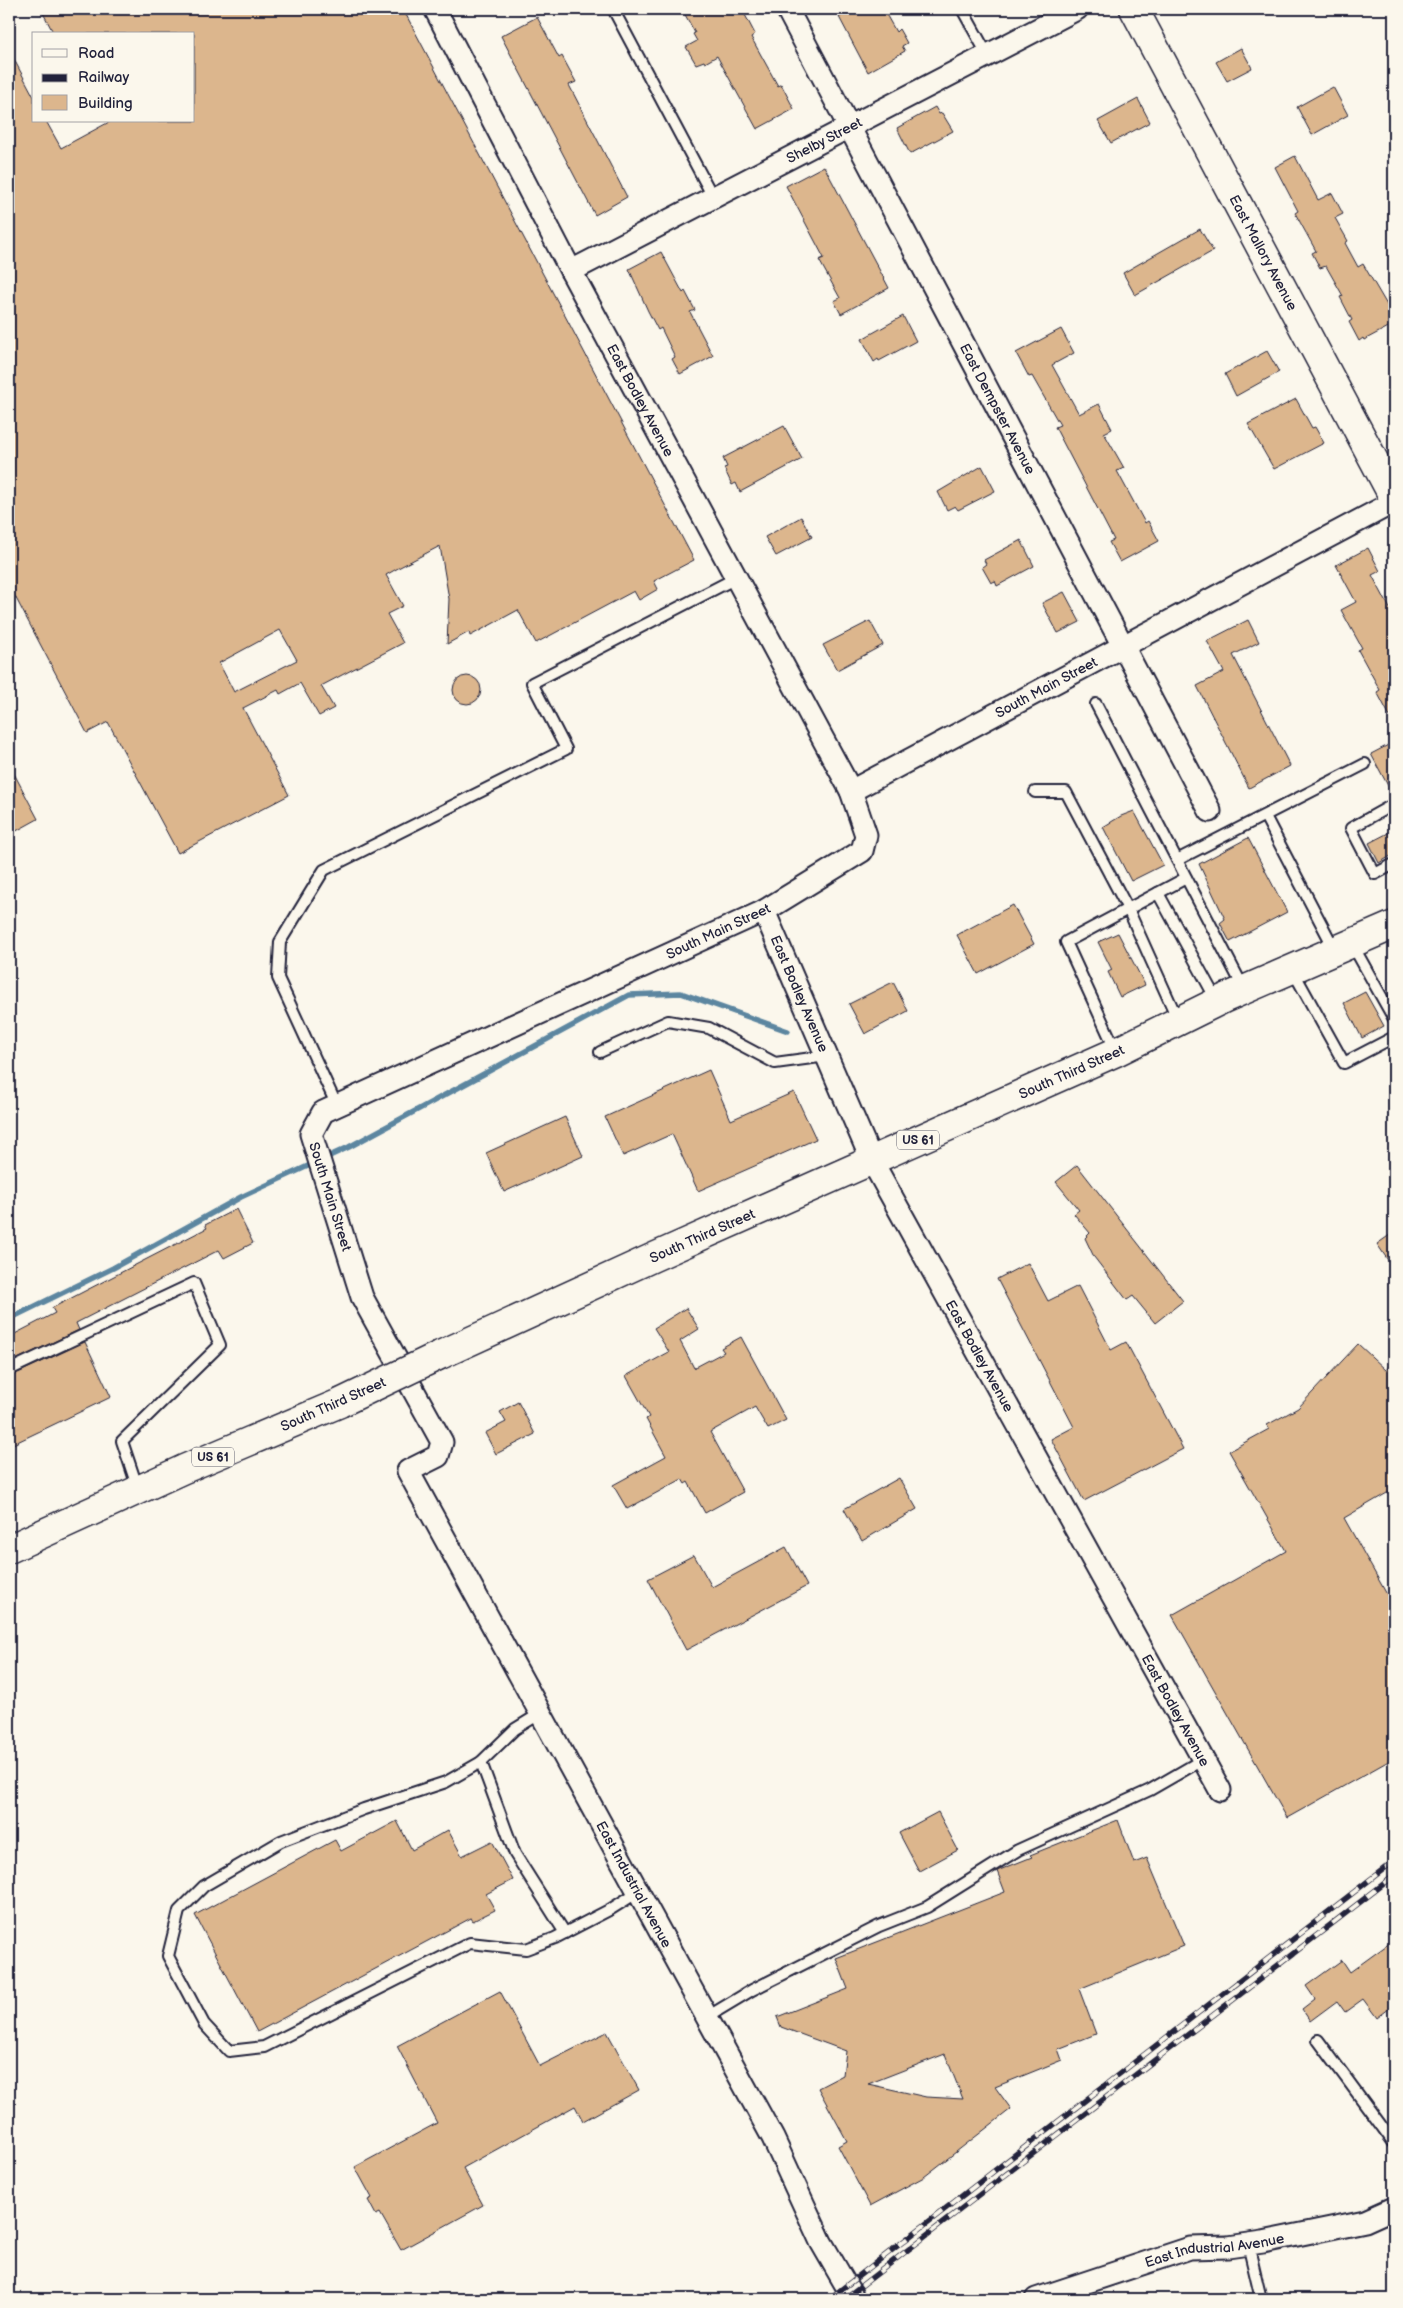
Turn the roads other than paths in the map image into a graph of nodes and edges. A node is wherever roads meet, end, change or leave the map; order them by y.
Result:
1 (435, 9) edge
2 (613, 9) edge
3 (787, 9) edge
4 (962, 9) edge
5 (1076, 9) edge
6 (1134, 9) edge
7 (987, 54) junction
8 (849, 126) junction
9 (713, 197) junction
10 (571, 271) junction
11 (1394, 500) edge
12 (736, 578) junction
13 (1122, 646) junction
14 (1096, 704) dead end
15 (1364, 764) dead end
16 (851, 791) junction
17 (1034, 792) dead end
18 (1394, 804) edge
19 (1210, 811) dead end
20 (1265, 816) junction
21 (1177, 860) junction
22 (1394, 864) edge
23 (1186, 878) junction
24 (1158, 893) junction
25 (1128, 909) junction
26 (764, 911) junction
27 (1394, 925) edge
28 (1344, 947) junction
29 (1292, 970) junction
30 (1244, 990) junction
31 (1218, 1002) junction
32 (1394, 1019) edge
33 (1179, 1021) junction
34 (1394, 1038) edge
35 (600, 1052) dead end
36 (1116, 1052) junction
37 (827, 1056) junction
38 (337, 1106) junction
39 (872, 1161) junction
40 (9, 1370) edge
41 (408, 1471) joint
42 (139, 1490) junction
43 (9, 1549) edge
44 (541, 1713) junction
45 (1202, 1760) junction
46 (481, 1762) junction
47 (1220, 1790) dead end
48 (638, 1892) junction
49 (565, 1933) junction
50 (707, 2017) junction
51 (1318, 2040) dead end
52 (1394, 2143) edge
53 (1394, 2208) edge
54 (1248, 2244) junction
55 (854, 2299) edge
56 (1036, 2299) edge
57 (1261, 2299) edge

1 - 10 street, East Bodley Avenue
2 - 9 lane
3 - 8 street, East Dempster Avenue
4 - 7 lane
5 - 7 street, Shelby Street
6 - 11 main road, East Mallory Avenue
7 - 8 street, Shelby Street
8 - 9 street, Shelby Street
8 - 13 street, East Dempster Avenue
9 - 10 street, Shelby Street
10 - 12 street, East Bodley Avenue
11 - 13 street, South Main Street
12 - 16 street, East Bodley Avenue
12 - 38 lane
13 - 16 street, South Main Street
13 - 19 street, East Dempster Avenue
14 - 21 lane
15 - 20 lane
16 - 26 street, South Main Street
17 - 25 lane
18 - 22 lane
20 - 21 lane
20 - 28 lane
21 - 23 lane
23 - 24 lane
23 - 30 lane
24 - 25 lane
24 - 31 lane
25 - 33 lane
25 - 36 lane
26 - 37 street, East Bodley Avenue
26 - 38 street, South Main Street
27 - 28 main road, South Third Street / US 61
28 - 29 main road, South Third Street / US 61
28 - 32 lane
29 - 30 main road, South Third Street / US 61
29 - 34 lane
30 - 31 main road, South Third Street / US 61
31 - 33 main road, South Third Street / US 61
33 - 36 main road, South Third Street / US 61
35 - 37 lane
36 - 39 main road, South Third Street / US 61
37 - 39 street, East Bodley Avenue
38 - 41 street, South Main Street
39 - 42 main road, South Third Street / US 61, bridge
39 - 45 street, East Bodley Avenue
40 - 42 lane
41 - 44 street, East Industrial Avenue
42 - 43 main road, South Third Street / US 61
44 - 46 lane
44 - 48 street, East Industrial Avenue
45 - 47 street, East Bodley Avenue
45 - 50 lane
46 - 49 lane
46 - 49 lane
48 - 49 lane
48 - 50 street, East Industrial Avenue
50 - 55 street, East Industrial Avenue
51 - 52 lane
53 - 54 street, East Industrial Avenue
54 - 56 street, East Industrial Avenue
54 - 57 lane

